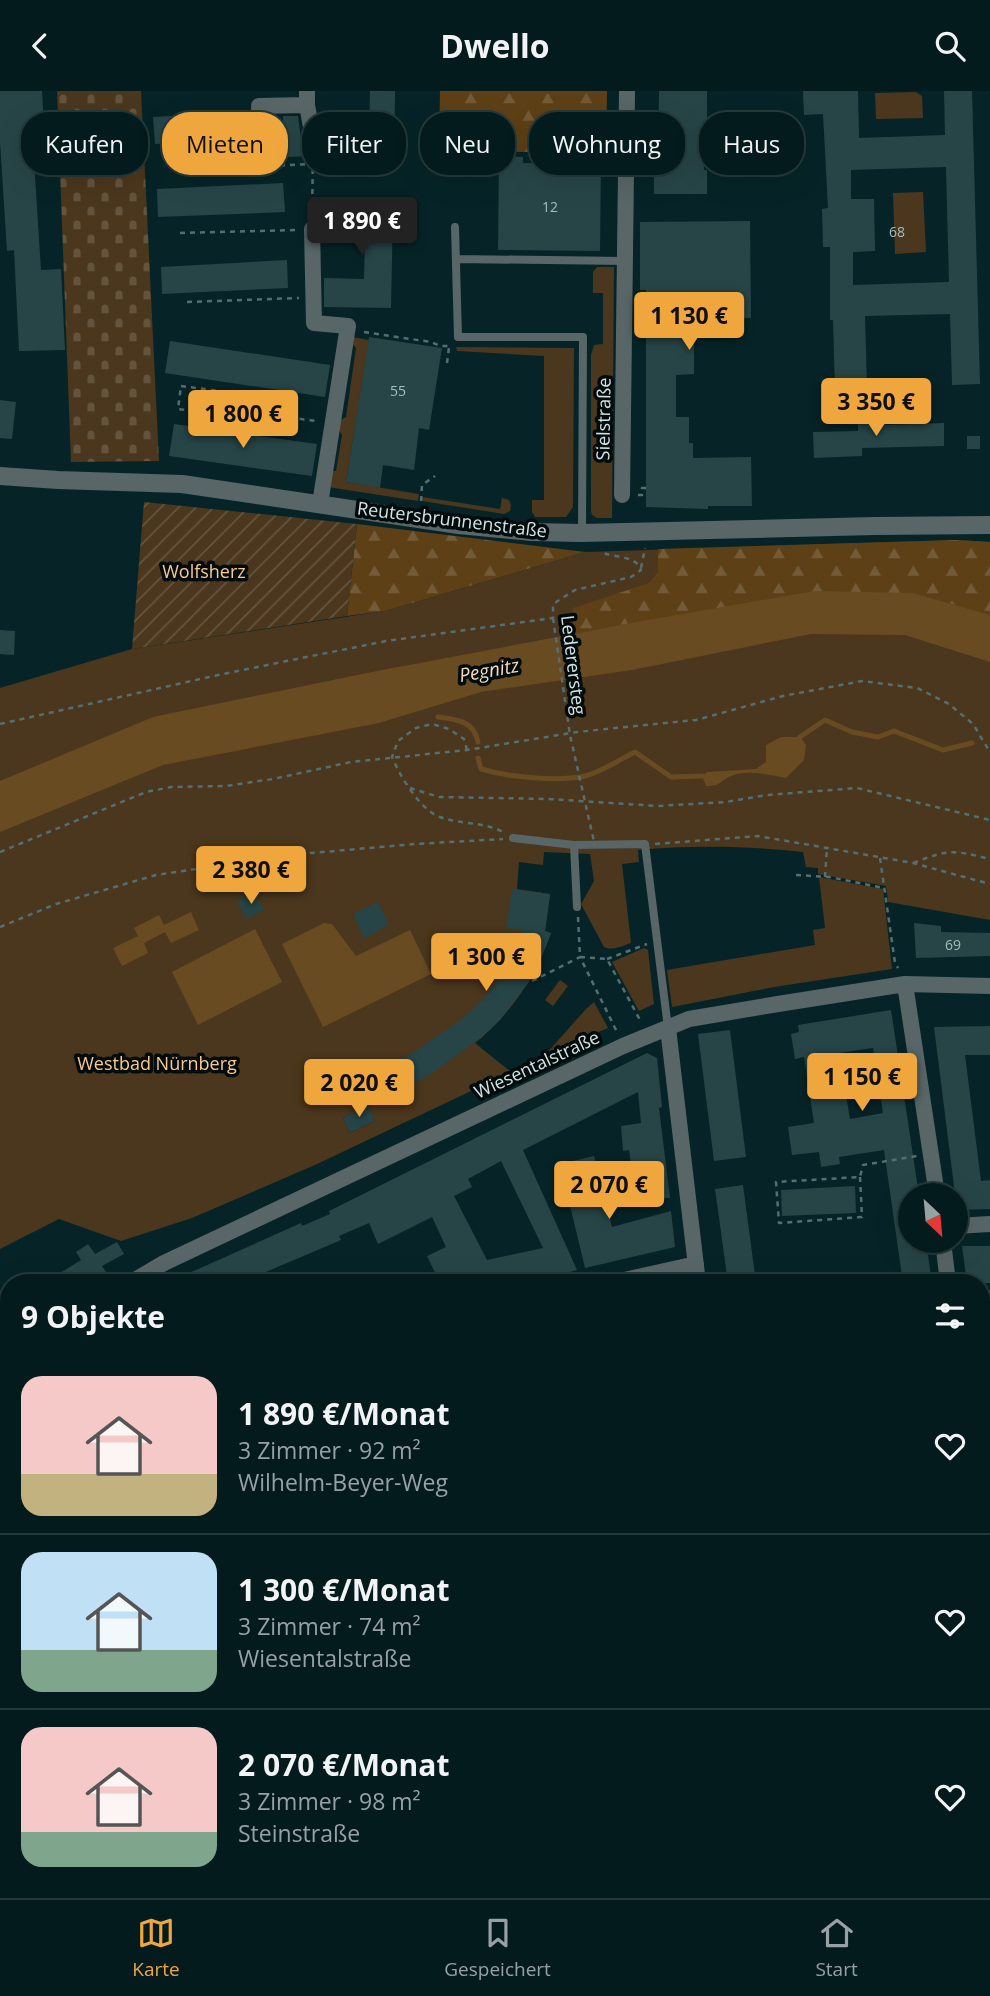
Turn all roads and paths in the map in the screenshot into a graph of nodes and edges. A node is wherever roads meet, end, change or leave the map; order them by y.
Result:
1 (627, 91) edge
2 (307, 98) edge
3 (259, 112) edge
4 (314, 175) edge
5 (455, 227) dead end
6 (312, 229) junction
7 (180, 233) dead end
8 (457, 259) junction
9 (625, 261) junction
10 (314, 297) junction
11 (187, 302) dead end
12 (348, 326) junction
13 (447, 363) dead end
14 (240, 411) junction
15 (333, 423) junction
16 (0, 476) edge
17 (435, 476) dead end
18 (642, 481) dead end
19 (622, 495) dead end
20 (642, 495) dead end
21 (320, 504) junction
22 (418, 518) junction
23 (990, 525) edge
24 (582, 533) junction
25 (601, 533) junction
26 (645, 548) dead end
27 (641, 568) junction
28 (553, 618) junction
29 (0, 725) edge
30 (467, 750) junction
31 (990, 753) edge
32 (392, 757) junction
33 (410, 788) junction
34 (990, 820) edge
35 (513, 838) junction
36 (645, 844) junction
37 (574, 845) junction
38 (595, 846) junction
39 (827, 848) junction
40 (0, 852) edge
41 (880, 858) junction
42 (990, 859) edge
43 (913, 863) junction
44 (796, 875) dead end
45 (825, 877) junction
46 (990, 884) edge
47 (884, 888) junction
48 (577, 907) joint
49 (0, 926) edge
50 (657, 943) junction
51 (580, 957) junction
52 (607, 959) junction
53 (532, 981) dead end
54 (905, 984) junction
55 (990, 986) edge
56 (668, 1028) junction
57 (648, 1036) junction
58 (623, 1046) junction
59 (930, 1153) junction
60 (860, 1177) junction
61 (935, 1183) edge
62 (990, 1224) edge
63 (968, 1225) edge
64 (944, 1253) edge
65 (696, 1263) junction
66 (145, 1274) edge
67 (649, 1274) edge
68 (697, 1274) edge
69 (947, 1274) edge

1 - 9 street, Sielstraße
2 - 3 street
4 - 6 path
5 - 8 lane
6 - 7 path
6 - 10 street
8 - 9 lane
8 - 24 lane
9 - 19 street, Sielstraße
10 - 11 path
10 - 12 street
12 - 13 path
12 - 15 street
14 - 14 path
14 - 15 path
15 - 21 street
16 - 21 street, Reutersbrunnenstraße
17 - 22 path
18 - 20 path
21 - 22 street, Reutersbrunnenstraße
22 - 24 street, Reutersbrunnenstraße
23 - 25 street, Reutersbrunnenstraße
24 - 25 street, Reutersbrunnenstraße
25 - 27 path
26 - 27 path
27 - 28 path, Lederersteg
28 - 29 path
28 - 38 path, Lederersteg, bridge
30 - 31 path
30 - 32 path
30 - 32 path
32 - 33 path
32 - 40 path
33 - 34 path
33 - 35 path
35 - 37 lane
35 - 49 path
36 - 38 lane
36 - 39 path
36 - 50 lane
37 - 38 lane
37 - 48 lane
39 - 41 path
39 - 45 path
41 - 43 path
41 - 47 path
42 - 43 path
43 - 46 path
44 - 45 path
45 - 47 path
47 - 54 path
48 - 51 path
50 - 52 path
50 - 56 lane
51 - 52 path
51 - 53 path
51 - 58 path
52 - 57 path
54 - 55 street, Wiesentalstraße
54 - 56 street, Wiesentalstraße
54 - 59 street
56 - 57 street, Wiesentalstraße
56 - 65 street
57 - 58 street, Wiesentalstraße
58 - 66 street, Wiesentalstraße
59 - 60 path
59 - 61 street
60 - 60 path
62 - 63 street
64 - 69 street
65 - 67 street
65 - 68 street

